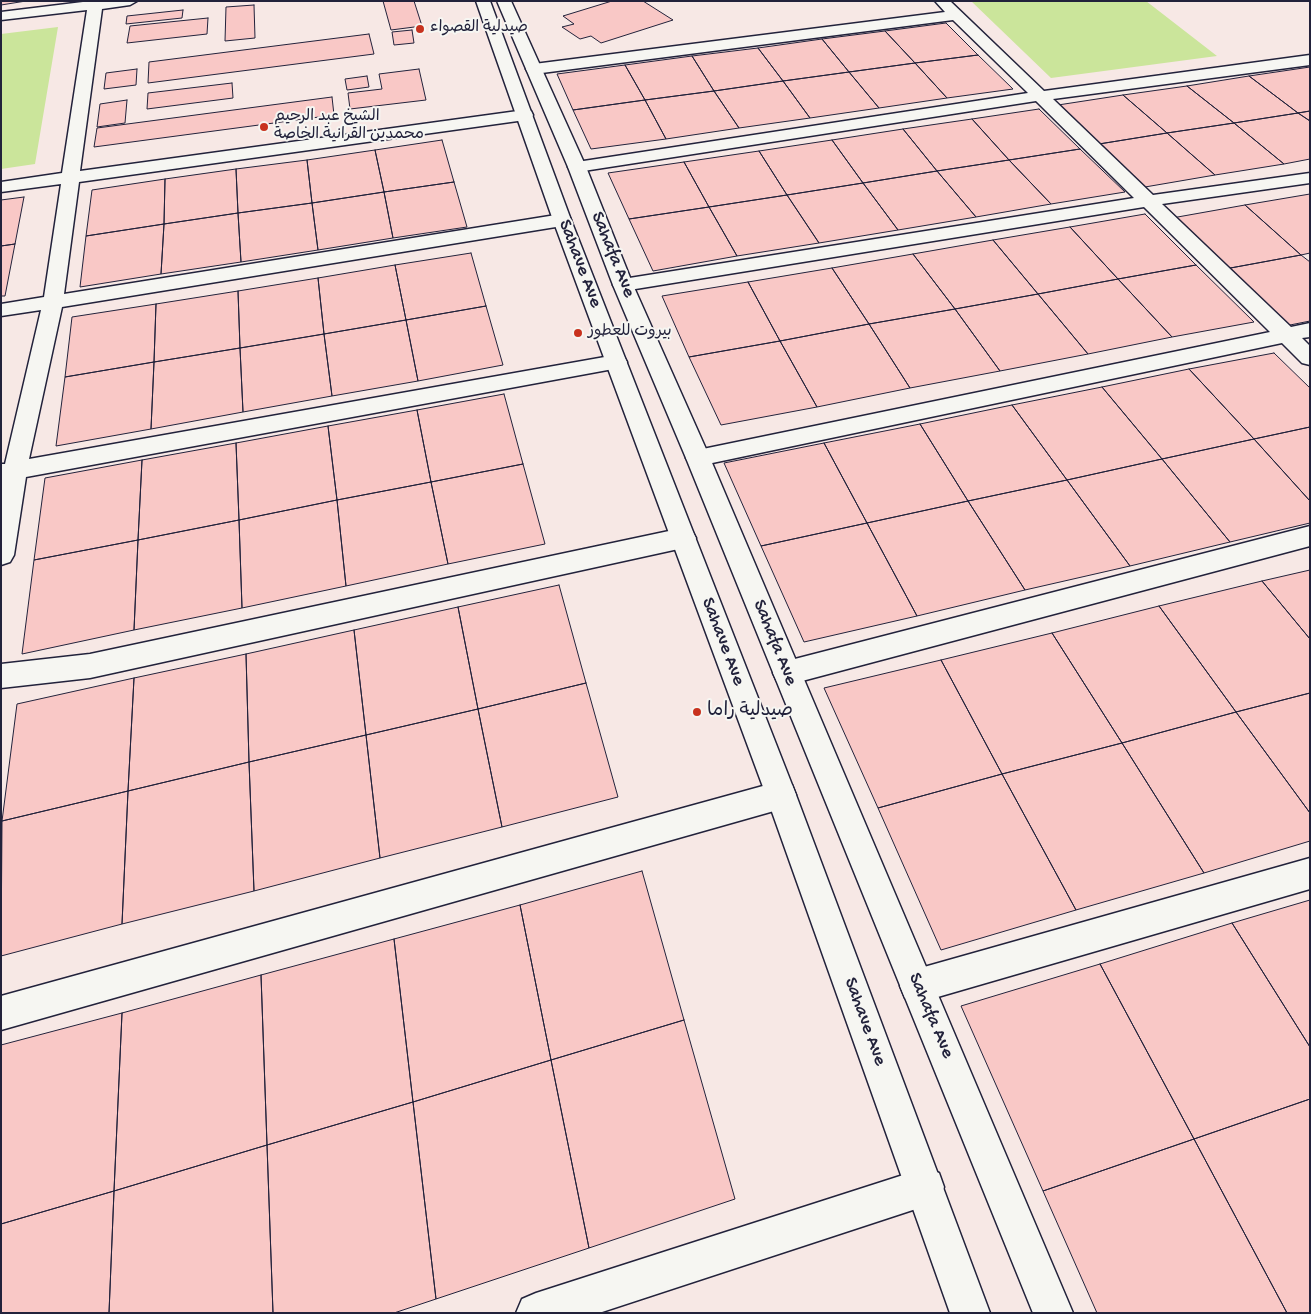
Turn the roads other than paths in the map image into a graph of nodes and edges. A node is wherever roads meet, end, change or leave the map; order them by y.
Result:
1 (130, 1) edge
2 (483, 1) edge
3 (504, 1) edge
4 (942, 1) edge
5 (95, 5) junction
6 (47, 6) edge
7 (957, 15) junction
8 (1, 16) edge
9 (1310, 60) edge
10 (534, 69) junction
11 (1040, 96) junction
12 (525, 115) junction
13 (577, 168) junction
14 (70, 178) junction
15 (1310, 178) edge
16 (1, 188) edge
17 (1148, 201) junction
18 (562, 220) junction
19 (623, 285) junction
20 (53, 302) junction
21 (1, 310) edge
22 (1310, 330) edge
23 (1285, 335) junction
24 (1310, 358) edge
25 (616, 362) junction
26 (698, 458) junction
27 (8, 472) edge
28 (1310, 536) edge
29 (683, 538) junction
30 (1, 555) edge
31 (787, 673) junction
32 (1, 676) edge
33 (781, 795) junction
34 (1310, 873) edge
35 (917, 986) junction
36 (1, 1013) edge
37 (925, 1187) junction
38 (536, 1313) edge
39 (970, 1313) edge
40 (1053, 1313) edge

1 - 5 street
2 - 12 street, Sahave Ave
3 - 10 street, Sahafa Ave
4 - 7 street
5 - 6 street
5 - 14 street
6 - 8 street
7 - 10 street
7 - 11 street
9 - 11 street
10 - 13 street, Sahafa Ave
11 - 13 street
11 - 17 street
12 - 14 street
12 - 18 street, Sahave Ave
13 - 19 street, Sahafa Ave
14 - 16 street
14 - 20 street
15 - 17 street
17 - 19 street
17 - 23 street
18 - 20 street
18 - 25 street, Sahave Ave
19 - 26 street, Sahafa Ave
20 - 21 street
20 - 27 street
22 - 23 street
23 - 24 street
23 - 26 street
25 - 27 street
25 - 29 street, Sahave Ave
26 - 31 street, Sahafa Ave
27 - 30 street
28 - 31 street
29 - 32 street
29 - 33 street, Sahave Ave
31 - 35 street, Sahafa Ave
33 - 36 street
33 - 37 street, Sahave Ave
34 - 35 street
35 - 40 street, Sahafa Ave
37 - 38 street
37 - 39 street, Sahave Ave

